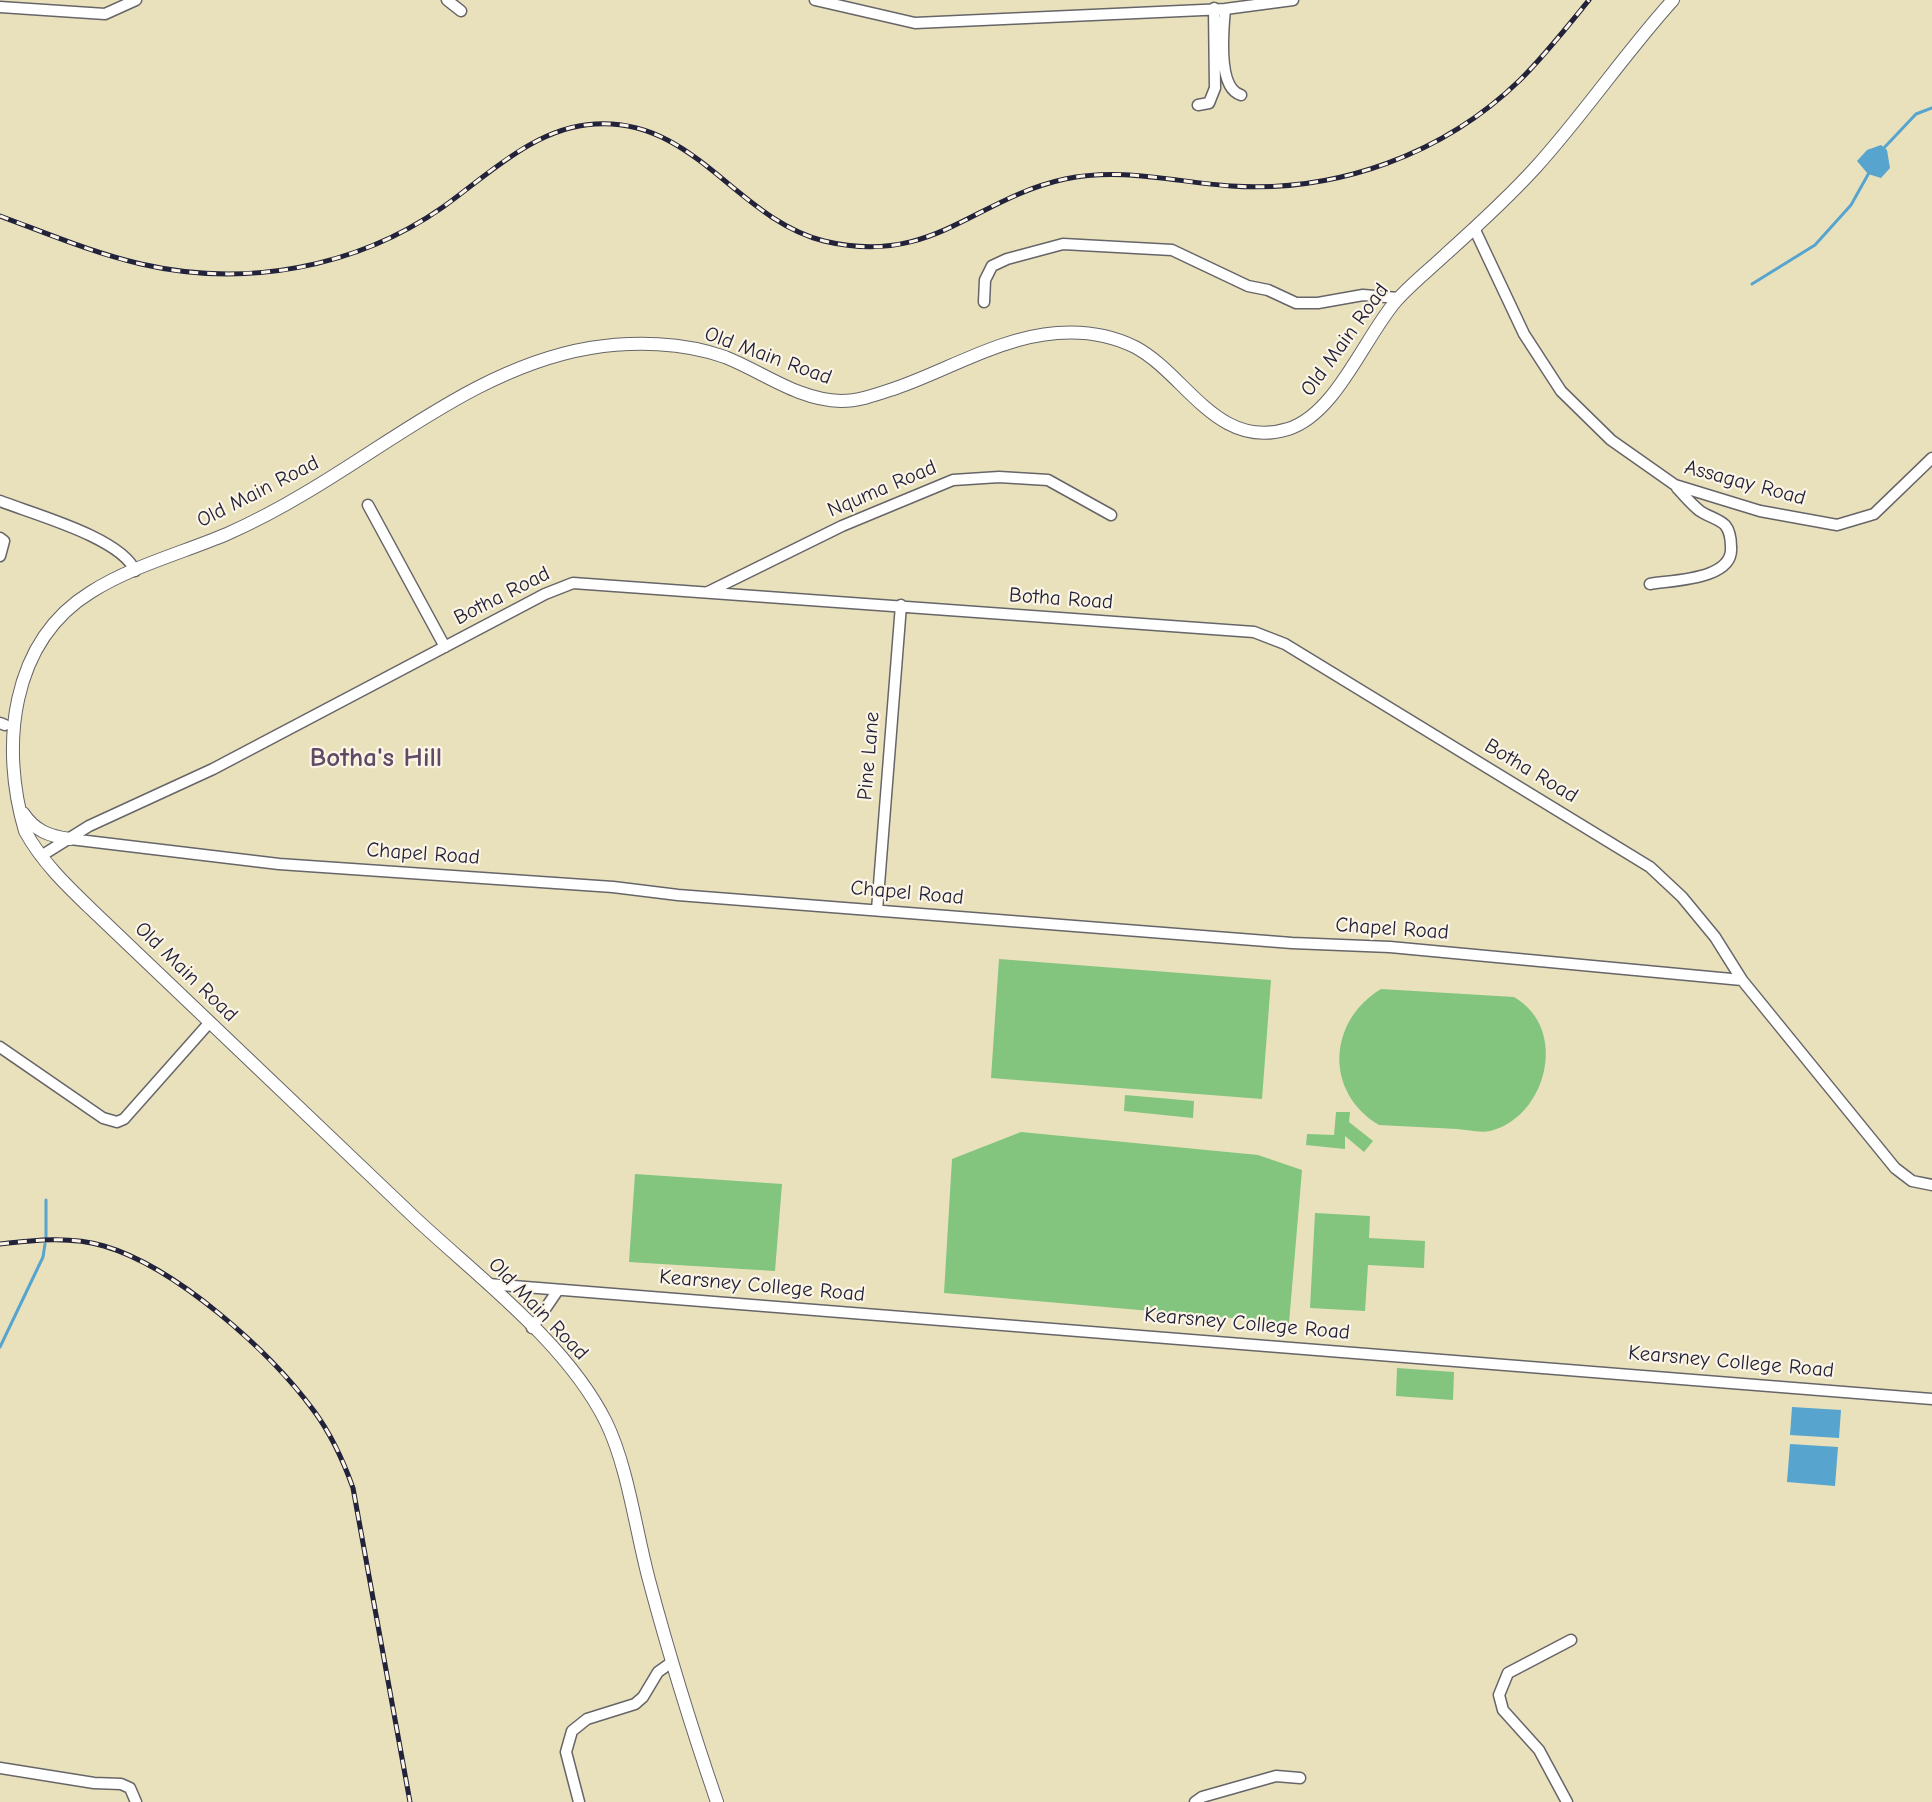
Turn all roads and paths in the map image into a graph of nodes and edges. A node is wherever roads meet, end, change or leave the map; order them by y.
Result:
1 (136, 0) edge
2 (447, 0) edge
3 (815, 0) edge
4 (1673, 0) edge
5 (1285, 1) edge
6 (0, 7) edge
7 (1219, 9) junction
8 (461, 11) dead end
9 (1241, 95) dead end
10 (1198, 105) dead end
11 (1474, 228) junction
12 (1398, 298) junction
13 (984, 302) dead end
14 (1931, 460) edge
15 (1675, 485) junction
16 (0, 501) edge
17 (368, 505) dead end
18 (1111, 515) dead end
19 (0, 538) edge
20 (0, 556) edge
21 (135, 571) junction
22 (1650, 584) dead end
23 (708, 592) junction
24 (901, 606) junction
25 (445, 647) junction
26 (3, 724) edge
27 (10, 795) junction
28 (70, 839) junction
29 (41, 856) junction
30 (876, 910) junction
31 (1742, 980) junction
32 (210, 1022) junction
33 (0, 1047) edge
34 (1932, 1185) edge
35 (488, 1284) junction
36 (558, 1290) junction
37 (532, 1328) junction
38 (1932, 1399) edge
39 (1571, 1640) dead end
40 (672, 1662) junction
41 (0, 1768) edge
42 (1300, 1778) dead end
43 (136, 1802) edge
44 (579, 1802) edge
45 (717, 1802) edge
46 (1195, 1802) edge
47 (1567, 1802) edge

1 - 6 street
2 - 8 street
3 - 7 street
4 - 11 main road, Old Main Road
5 - 7 street
7 - 9 street
7 - 10 street
11 - 12 main road, Old Main Road
11 - 15 street, Assagay Road
12 - 13 street
12 - 21 main road, Old Main Road
14 - 15 street, Assagay Road
15 - 22 street
16 - 21 street
17 - 25 street
18 - 23 street, Nquma Road
19 - 20 street
21 - 26 main road, Old Main Road
23 - 24 street, Botha Road
23 - 25 street, Botha Road
24 - 30 street, Pine Lane
24 - 31 street, Botha Road
25 - 28 street, Botha Road
26 - 27 main road, Old Main Road
27 - 28 main road
27 - 29 main road, Old Main Road
28 - 29 street, Botha Road
28 - 30 street, Chapel Road
29 - 32 main road, Old Main Road
30 - 31 street, Chapel Road
31 - 34 street, Botha Road
32 - 33 street
32 - 35 main road, Old Main Road
35 - 36 street, Kearsney College Road
35 - 37 main road, Old Main Road
36 - 37 street
36 - 38 street, Kearsney College Road
37 - 40 main road, Old Main Road
39 - 47 street
40 - 44 street
40 - 45 main road, Old Main Road
41 - 43 street
42 - 46 street

